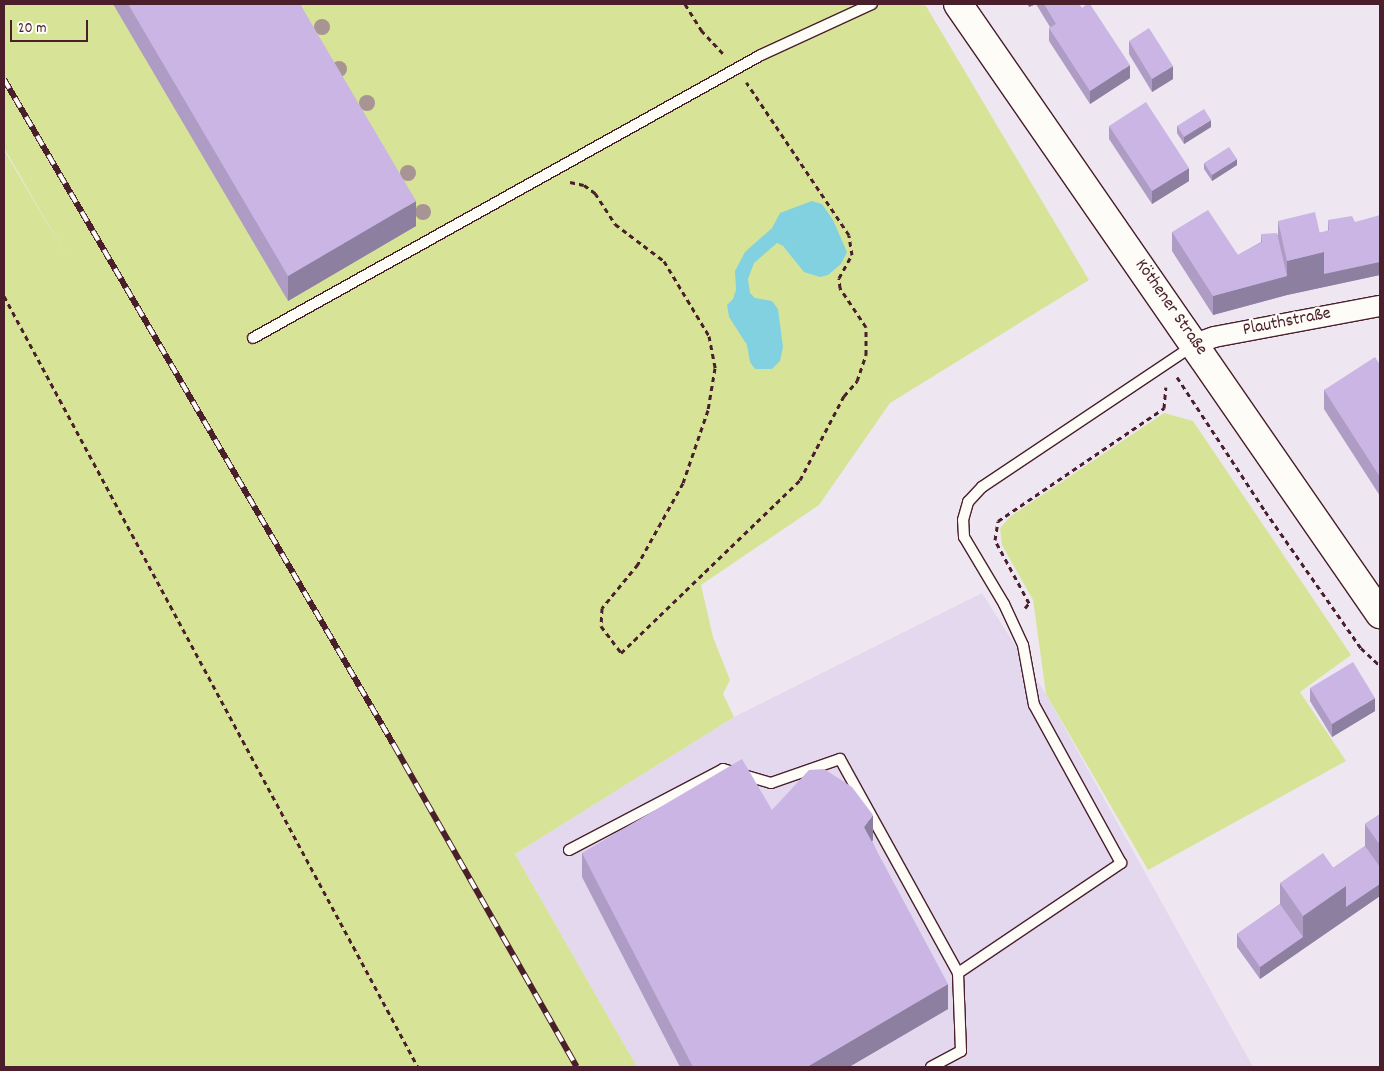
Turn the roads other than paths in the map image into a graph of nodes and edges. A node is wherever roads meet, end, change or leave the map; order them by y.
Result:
1 (872, 4) edge
2 (958, 4) edge
3 (1380, 306) edge
4 (252, 338) dead end
5 (1195, 344) junction
6 (1380, 614) edge
7 (569, 850) dead end
8 (958, 973) junction
9 (931, 1067) edge

1 - 4 lane
2 - 5 main road, Köthener Straße
3 - 5 street, Plauthstraße
5 - 6 main road, Köthener Straße
5 - 8 lane
7 - 8 lane
8 - 9 lane

